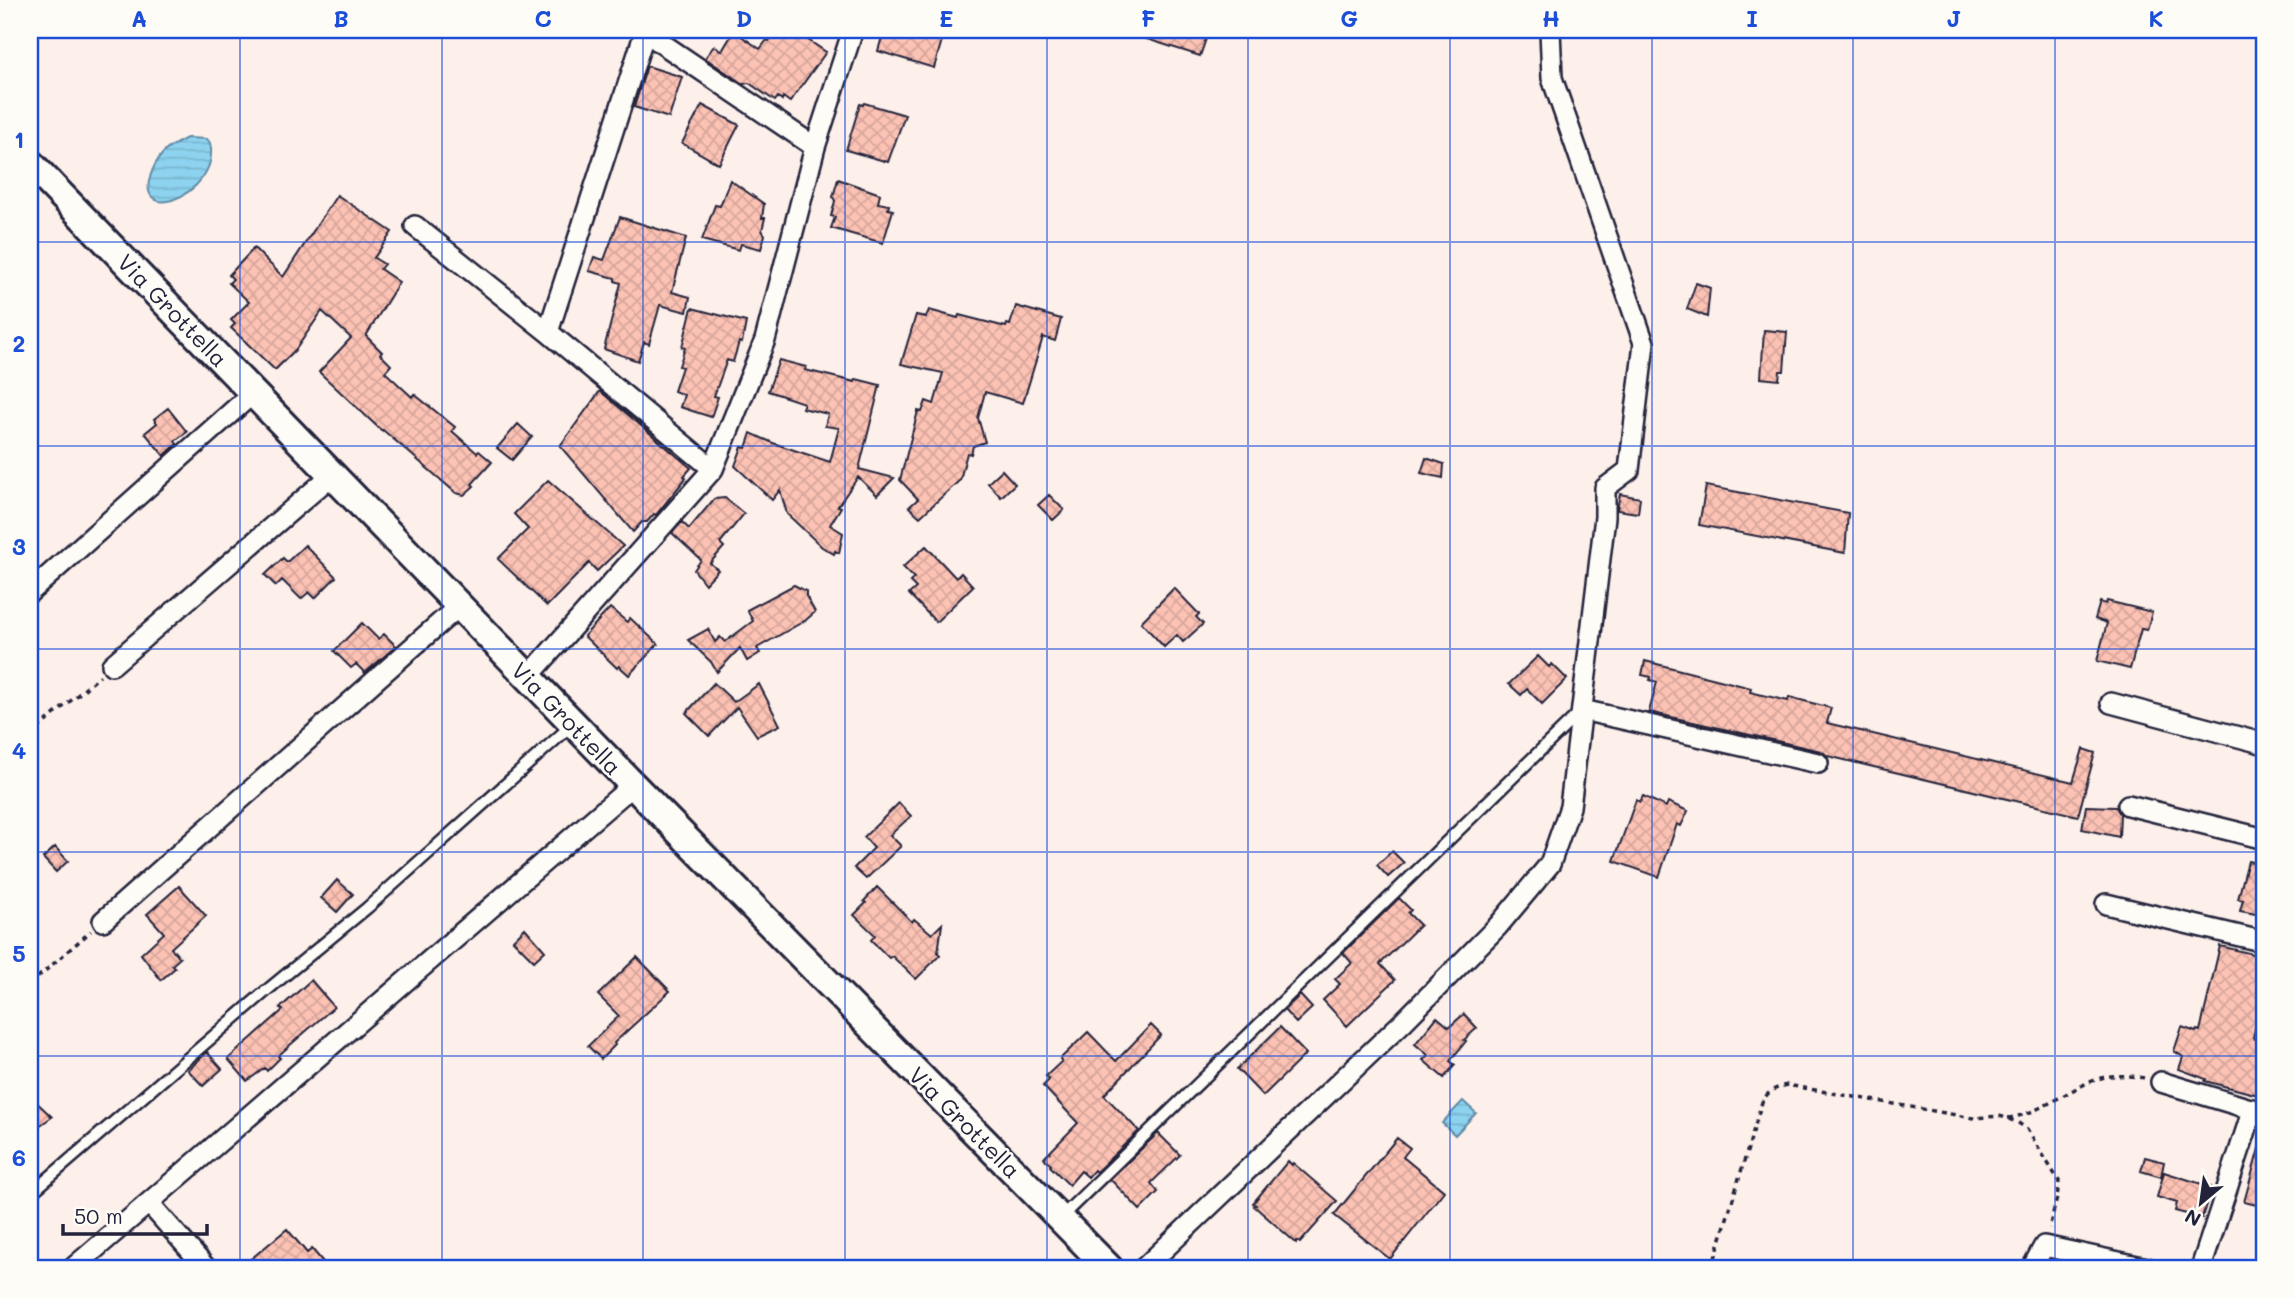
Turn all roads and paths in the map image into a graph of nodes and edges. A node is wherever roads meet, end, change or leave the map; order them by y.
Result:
1 (853, 30) edge
2 (1550, 30) edge
3 (643, 31) edge
4 (815, 147) junction
5 (30, 163) edge
6 (415, 226) dead end
7 (548, 332) junction
8 (253, 393) junction
9 (713, 469) junction
10 (332, 475) junction
11 (30, 592) edge
12 (459, 606) junction
13 (112, 665) joint
14 (528, 677) junction
15 (2111, 703) dead end
16 (1581, 710) junction
17 (573, 724) junction
18 (30, 735) edge
19 (2265, 744) edge
20 (1818, 763) dead end
21 (633, 785) junction
22 (2128, 805) dead end
23 (2265, 839) edge
24 (2106, 904) dead end
25 (103, 921) joint
26 (2265, 942) edge
27 (30, 984) edge
28 (2161, 1082) joint
29 (2259, 1111) edge
30 (2007, 1118) junction
31 (30, 1194) edge
32 (149, 1203) junction
33 (1060, 1219) junction
34 (2044, 1246) junction
35 (73, 1268) edge
36 (205, 1268) edge
37 (1109, 1268) edge
38 (1144, 1268) edge
39 (1712, 1268) edge
40 (2032, 1268) edge
41 (2147, 1268) edge
42 (2201, 1268) edge

1 - 4 street
2 - 16 street
3 - 4 street
3 - 7 street
4 - 9 street
5 - 8 street, Via Grottella
6 - 7 street
7 - 9 street
8 - 10 street, Via Grottella
8 - 11 street
9 - 14 street
10 - 12 street, Via Grottella
10 - 13 street
12 - 14 street, Via Grottella
12 - 25 street
13 - 18 path
14 - 17 street, Via Grottella
15 - 19 street
16 - 20 street
16 - 33 lane
16 - 38 street
17 - 21 street, Via Grottella
17 - 31 lane
21 - 32 street
21 - 33 street, Via Grottella
22 - 23 street
24 - 26 street
25 - 27 path
28 - 29 street
28 - 30 path
29 - 42 street
30 - 34 path
30 - 39 path
32 - 35 street
32 - 36 street
33 - 37 street, Via Grottella
34 - 40 street
34 - 41 street

